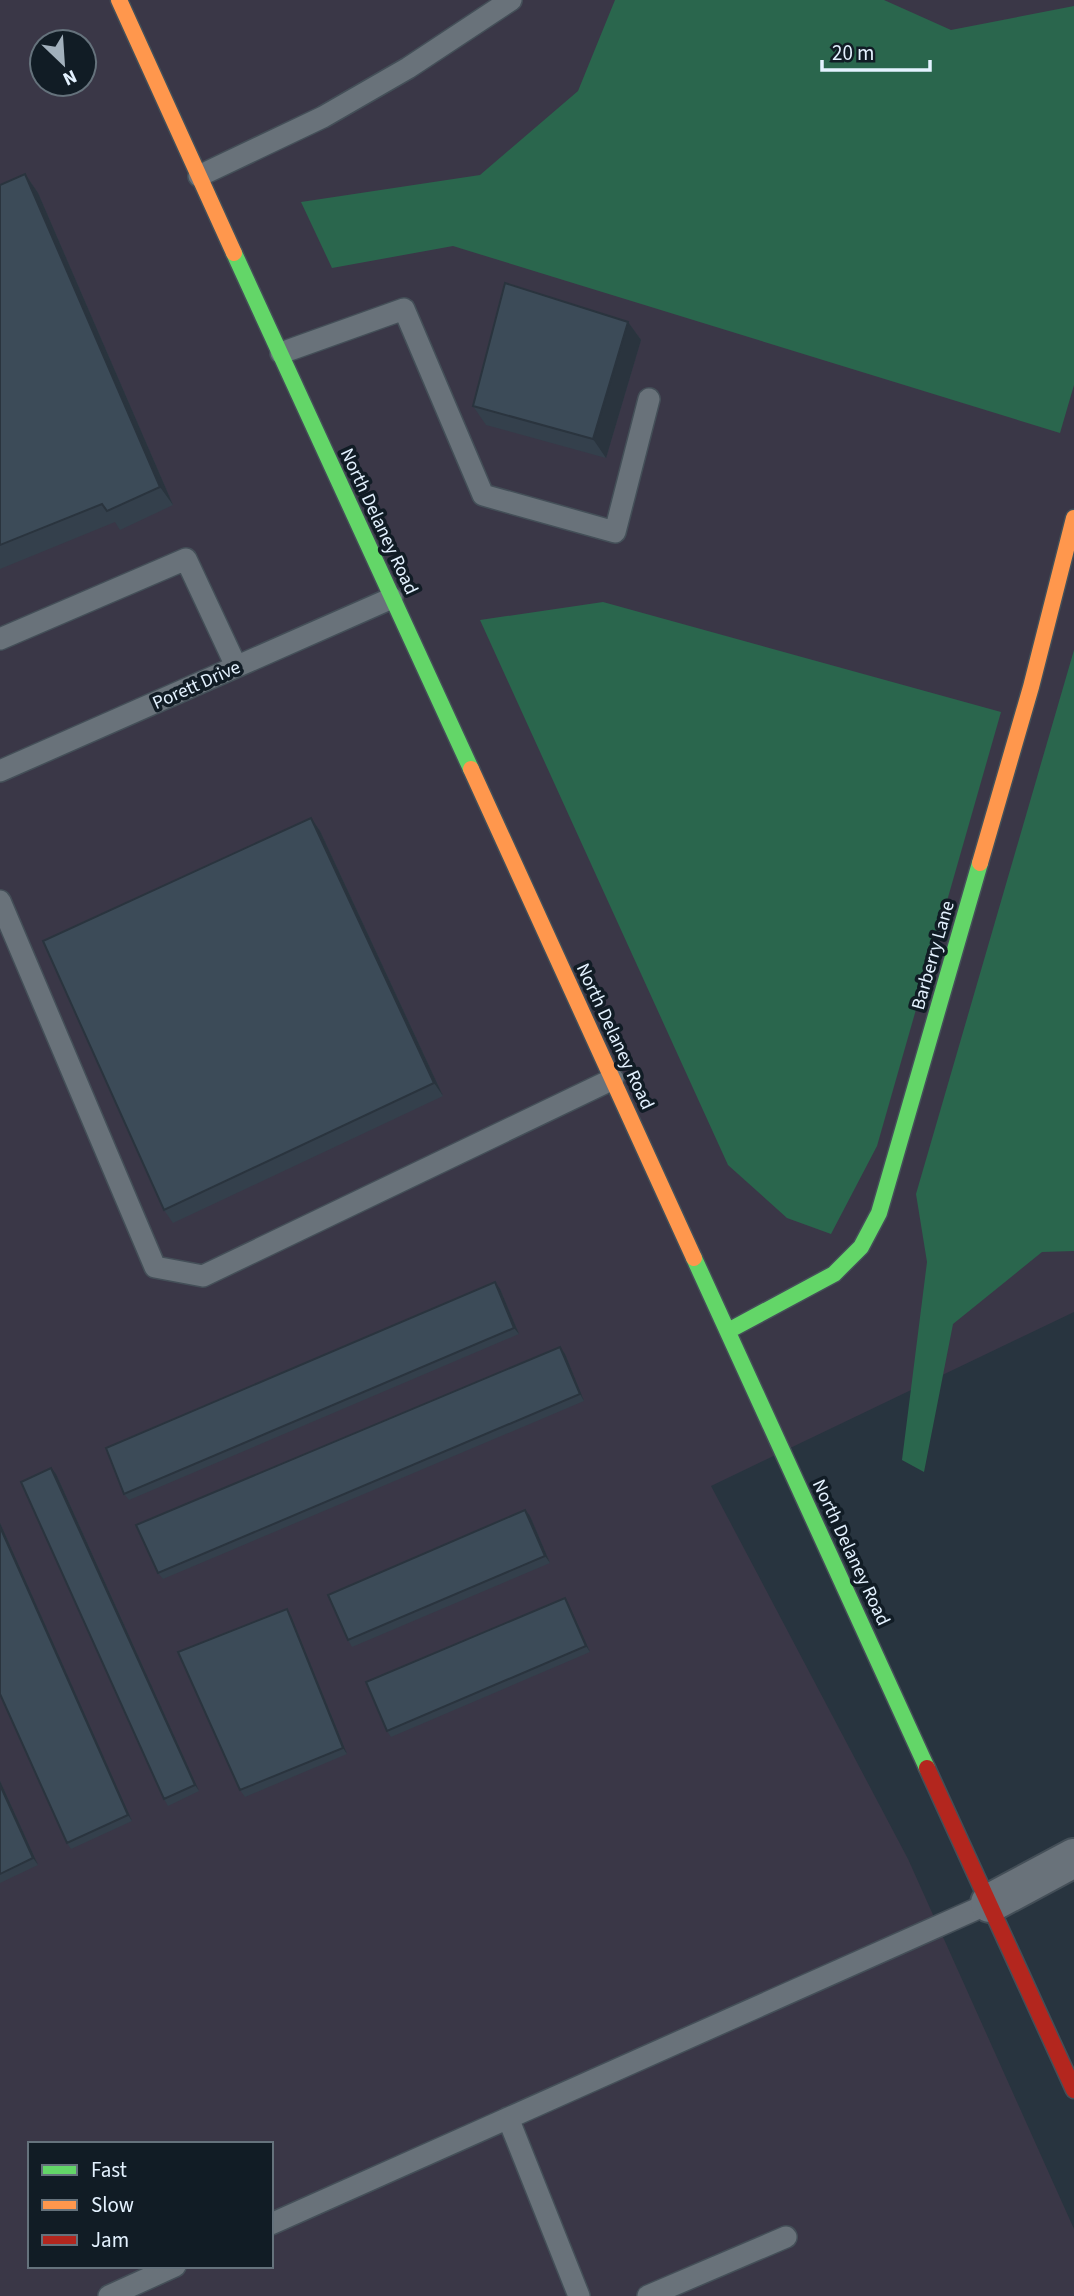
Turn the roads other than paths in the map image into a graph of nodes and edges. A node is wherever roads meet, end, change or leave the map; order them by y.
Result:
1 (119, 0) edge
2 (511, 0) edge
3 (199, 176) junction
4 (281, 354) junction
5 (649, 400) dead end
6 (1074, 519) edge
7 (393, 598) junction
8 (0, 639) edge
9 (236, 666) junction
10 (0, 771) edge
11 (0, 901) edge
12 (613, 1079) junction
13 (728, 1331) junction
14 (1074, 1858) edge
15 (990, 1903) junction
16 (1074, 2090) edge
17 (508, 2118) junction
18 (273, 2223) edge
19 (786, 2237) dead end
20 (171, 2268) edge
21 (108, 2296) edge
22 (579, 2296) edge
23 (648, 2296) edge

1 - 3 street, North Delaney Road
2 - 3 lane
3 - 4 street, North Delaney Road
4 - 5 lane
4 - 7 street, North Delaney Road
6 - 13 street, Barberry Lane
7 - 9 lane, Porett Drive
7 - 12 street, North Delaney Road
8 - 9 lane
9 - 10 lane, Porett Drive
11 - 12 lane
12 - 13 street, North Delaney Road
13 - 15 street, North Delaney Road
14 - 15 street
15 - 16 street, North Delaney Road
15 - 17 lane
17 - 18 lane
17 - 22 lane
19 - 23 lane
20 - 21 lane

